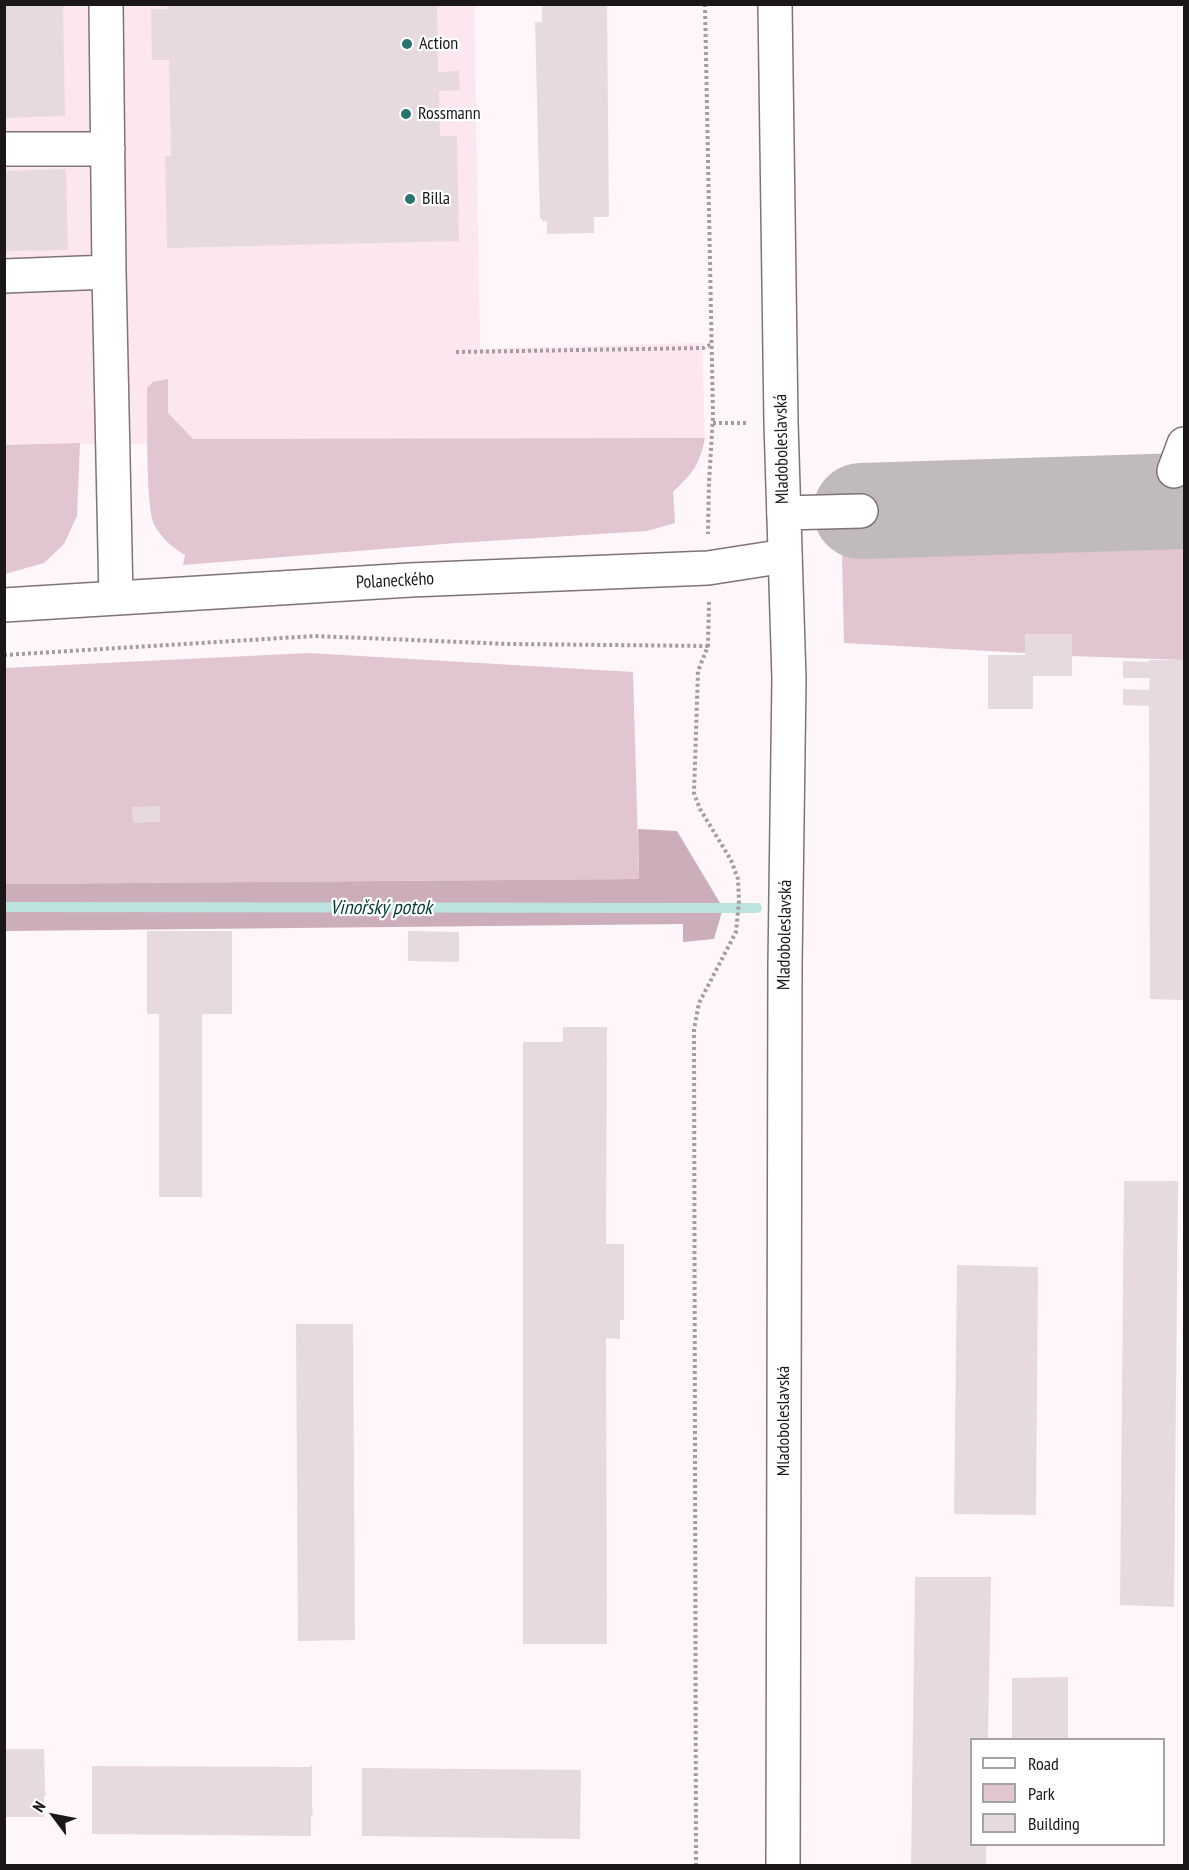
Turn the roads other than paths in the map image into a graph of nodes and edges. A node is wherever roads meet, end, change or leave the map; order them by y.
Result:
1 (106, 4) edge
2 (775, 4) edge
3 (4, 149) edge
4 (108, 149) junction
5 (109, 272) junction
6 (4, 276) edge
7 (861, 511) dead end
8 (784, 513) junction
9 (785, 556) junction
10 (116, 598) junction
11 (4, 605) edge
12 (783, 1866) edge

1 - 4 main road
2 - 8 main road, Mladoboleslavská
3 - 4 main road
4 - 5 main road
5 - 6 main road
5 - 10 main road
7 - 8 main road
8 - 9 main road, Mladoboleslavská
9 - 10 main road, Polaneckého
9 - 12 main road, Mladoboleslavská
10 - 11 main road, Polaneckého

